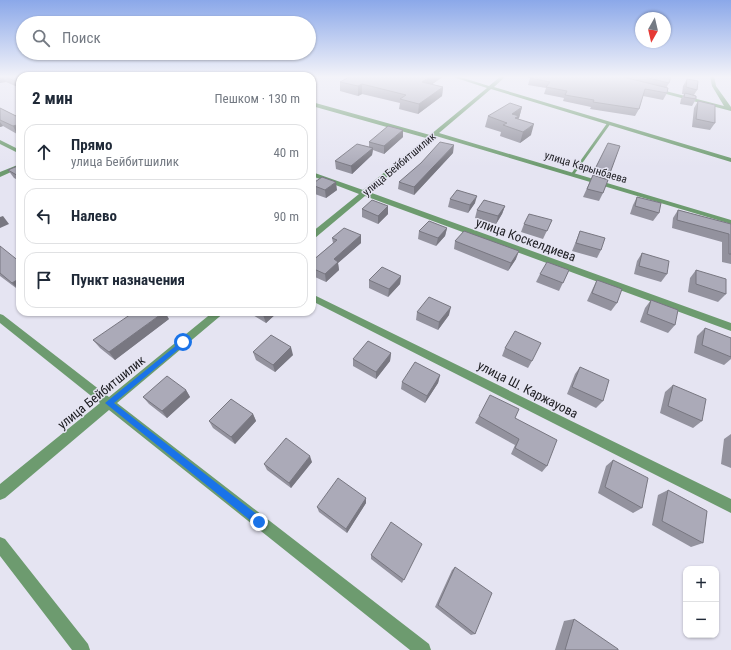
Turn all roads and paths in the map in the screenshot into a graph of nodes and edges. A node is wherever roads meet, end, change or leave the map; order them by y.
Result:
1 (321, 106) edge
2 (469, 106) edge
3 (553, 106) edge
4 (729, 108) edge
5 (731, 112) edge
6 (609, 123) junction
7 (433, 136) junction
8 (0, 142) edge
9 (16, 150) edge
10 (731, 160) edge
11 (16, 168) edge
12 (0, 175) edge
13 (316, 175) edge
14 (572, 175) junction
15 (364, 193) junction
16 (731, 222) edge
17 (316, 233) edge
18 (316, 299) edge
19 (215, 316) edge
20 (0, 318) edge
21 (731, 328) edge
22 (109, 403) junction
23 (0, 493) edge
24 (731, 506) edge
25 (0, 544) edge
26 (82, 650) edge
27 (423, 650) edge

1 - 7 street, улица Карынбаева
2 - 7 street, улица Бейбитшилик
3 - 6 street
4 - 5 street
6 - 10 street
6 - 14 lane
7 - 14 street, улица Карынбаева
7 - 15 street, улица Бейбитшилик
8 - 9 street
11 - 12 street
13 - 15 street, улица Коскелдиева
14 - 16 street, улица Карынбаева
15 - 17 street, улица Бейбитшилик
15 - 21 street, улица Коскелдиева
18 - 24 street, улица Ш. Каржауова
19 - 22 street, улица Бейбитшилик
20 - 22 street
22 - 23 street, улица Бейбитшилик
22 - 27 street
25 - 26 street

